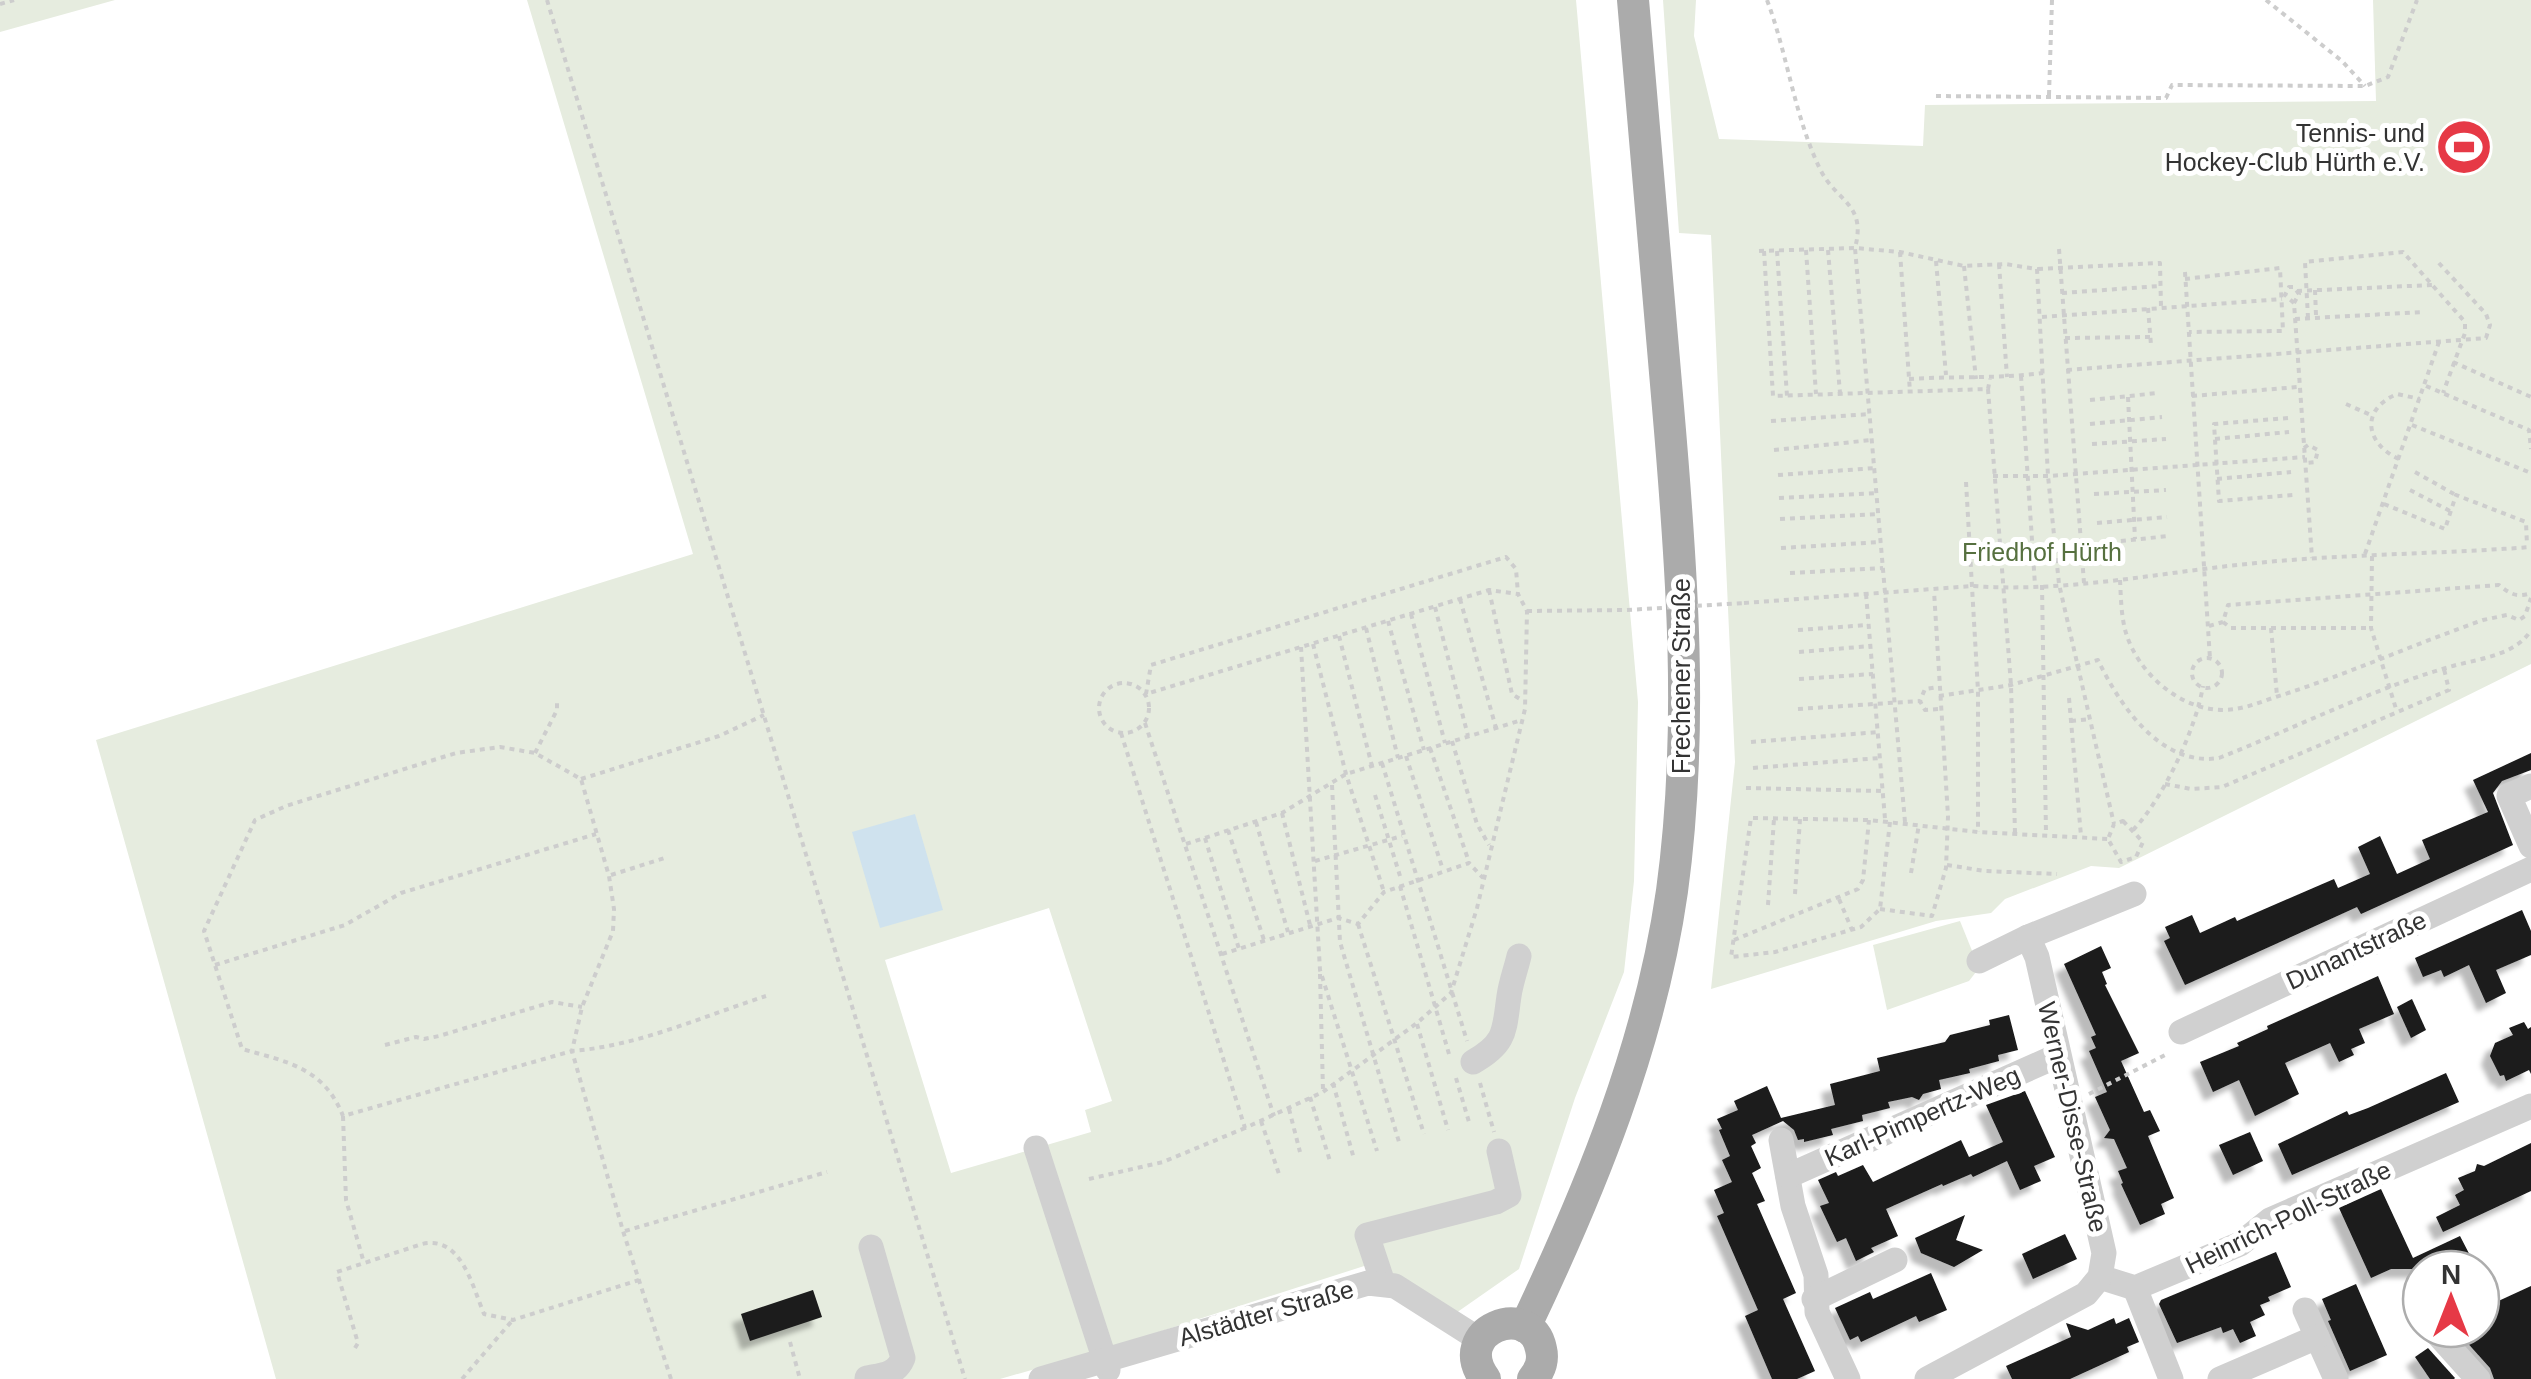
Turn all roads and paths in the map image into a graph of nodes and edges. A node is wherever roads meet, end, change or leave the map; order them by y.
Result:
1 (14, 0) edge
2 (548, 0) edge
3 (1633, 0) edge
4 (1766, 0) edge
5 (2052, 0) edge
6 (2266, 0) edge
7 (2416, 0) edge
8 (0, 4) edge
9 (2365, 86) junction
10 (1936, 96) dead end
11 (2048, 97) junction
12 (1855, 248) junction
13 (2059, 249) dead end
14 (1806, 250) junction
15 (1828, 250) junction
16 (1777, 251) junction
17 (1900, 252) junction
18 (1936, 260) junction
19 (2437, 261) dead end
20 (1999, 264) junction
21 (1964, 266) junction
22 (2061, 267) junction
23 (2037, 269) junction
24 (2185, 272) dead end
25 (2185, 280) junction
26 (2432, 285) junction
27 (2160, 286) junction
28 (2306, 290) junction
29 (2315, 290) junction
30 (2297, 291) junction
31 (2062, 293) junction
32 (2283, 296) junction
33 (2294, 302) junction
34 (2187, 306) junction
35 (2161, 307) junction
36 (2148, 308) junction
37 (2423, 312) dead end
38 (2064, 316) junction
39 (2040, 318) junction
40 (2308, 318) junction
41 (2316, 318) junction
42 (2295, 319) junction
43 (2189, 332) junction
44 (2150, 337) junction
45 (2065, 338) junction
46 (2460, 340) junction
47 (2439, 342) junction
48 (2151, 345) dead end
49 (2296, 350) junction
50 (2190, 360) junction
51 (2453, 362) junction
52 (2067, 370) junction
53 (2044, 373) junction
54 (1946, 376) junction
55 (2021, 376) junction
56 (2008, 377) junction
57 (1908, 379) junction
58 (1976, 379) junction
59 (1990, 379) junction
60 (2426, 386) junction
61 (2299, 387) junction
62 (1988, 390) junction
63 (1869, 392) junction
64 (1910, 392) junction
65 (1840, 393) junction
66 (2443, 393) junction
67 (1816, 394) junction
68 (2158, 394) dead end
69 (1787, 396) junction
70 (2128, 396) junction
71 (2192, 396) junction
72 (2531, 397) edge
73 (2090, 400) dead end
74 (2421, 400) junction
75 (2346, 404) dead end
76 (1870, 414) junction
77 (2373, 416) junction
78 (2162, 417) dead end
79 (2288, 418) dead end
80 (1771, 421) dead end
81 (2130, 421) junction
82 (2090, 424) dead end
83 (2412, 425) junction
84 (2289, 432) dead end
85 (2166, 439) dead end
86 (2216, 439) junction
87 (1872, 440) junction
88 (2131, 442) junction
89 (2092, 444) dead end
90 (2304, 448) junction
91 (1774, 450) dead end
92 (2531, 450) edge
93 (2399, 459) junction
94 (2305, 460) junction
95 (2216, 462) junction
96 (2197, 464) junction
97 (1876, 468) junction
98 (2132, 468) junction
99 (2291, 472) dead end
100 (2414, 472) dead end
101 (1778, 474) dead end
102 (2075, 474) junction
103 (2531, 474) edge
104 (1992, 476) junction
105 (2048, 476) junction
106 (2026, 477) junction
107 (2218, 478) junction
108 (1966, 482) dead end
109 (2166, 490) dead end
110 (2410, 490) dead end
111 (2132, 492) junction
112 (1877, 493) junction
113 (2094, 494) dead end
114 (2293, 494) dead end
115 (2456, 495) junction
116 (1780, 498) dead end
117 (2384, 504) junction
118 (2451, 511) junction
119 (1879, 514) junction
120 (2167, 516) dead end
121 (1780, 519) dead end
122 (2134, 520) junction
123 (2097, 523) dead end
124 (2170, 536) dead end
125 (2135, 540) junction
126 (1881, 542) junction
127 (2101, 543) dead end
128 (2529, 547) edge
129 (1781, 548) dead end
130 (2365, 554) junction
131 (2372, 554) junction
132 (2312, 558) junction
133 (1883, 568) junction
134 (2204, 568) junction
135 (1790, 573) dead end
136 (2120, 580) junction
137 (2084, 583) junction
138 (2059, 584) junction
139 (2035, 585) junction
140 (2042, 585) junction
141 (1974, 586) junction
142 (1934, 588) junction
143 (2004, 588) junction
144 (1489, 590) junction
145 (2372, 592) junction
146 (1887, 593) junction
147 (1518, 594) junction
148 (1866, 594) junction
149 (2531, 596) edge
150 (1460, 599) junction
151 (1434, 607) junction
152 (1527, 611) junction
153 (1411, 614) junction
154 (1388, 621) junction
155 (2223, 622) junction
156 (1868, 624) junction
157 (2208, 626) junction
158 (1366, 628) junction
159 (2272, 628) junction
160 (2370, 628) junction
161 (1798, 630) dead end
162 (2531, 630) edge
163 (1340, 636) junction
164 (1313, 644) junction
165 (1871, 646) junction
166 (1301, 647) junction
167 (1798, 652) dead end
168 (2210, 660) junction
169 (2380, 661) junction
170 (2080, 666) junction
171 (2444, 668) junction
172 (1873, 674) junction
173 (2045, 674) junction
174 (1799, 679) dead end
175 (2011, 685) junction
176 (2204, 686) junction
177 (1938, 687) junction
178 (2388, 689) junction
179 (1978, 691) junction
180 (1146, 694) junction
181 (1940, 696) junction
182 (2277, 696) junction
183 (2070, 698) dead end
184 (557, 699) dead end
185 (1920, 701) junction
186 (1524, 702) junction
187 (1876, 702) junction
188 (1895, 702) junction
189 (2200, 706) junction
190 (1940, 708) junction
191 (1798, 709) dead end
192 (2397, 712) junction
193 (764, 715) junction
194 (2092, 719) junction
195 (1522, 720) junction
196 (2071, 721) junction
197 (1144, 723) junction
198 (1496, 728) junction
199 (1880, 732) junction
200 (1121, 734) junction
201 (1468, 736) junction
202 (1449, 742) junction
203 (1751, 742) dead end
204 (1427, 749) junction
205 (535, 753) junction
206 (2179, 754) junction
207 (1406, 756) junction
208 (1398, 758) junction
209 (1880, 758) junction
210 (1382, 763) junction
211 (1372, 766) junction
212 (1753, 768) dead end
213 (1346, 774) junction
214 (581, 779) junction
215 (2165, 784) junction
216 (1332, 786) junction
217 (2531, 786) edge
218 (1746, 788) dead end
219 (1883, 791) junction
220 (1376, 795) dead end
221 (1310, 796) junction
222 (2500, 799) dead end
223 (1282, 813) junction
224 (1774, 819) junction
225 (1800, 819) junction
226 (1869, 820) junction
227 (1256, 822) junction
228 (1888, 822) junction
229 (1906, 822) junction
230 (1919, 824) junction
231 (2114, 824) junction
232 (1946, 826) junction
233 (1228, 830) junction
234 (2133, 830) junction
235 (1978, 832) junction
236 (2015, 833) junction
237 (596, 834) junction
238 (2046, 834) junction
239 (1403, 836) junction
240 (2081, 836) junction
241 (1206, 838) junction
242 (2108, 838) junction
243 (1390, 839) junction
244 (1185, 844) junction
245 (1367, 846) junction
246 (2531, 846) edge
247 (1490, 847) junction
248 (1335, 857) junction
249 (668, 858) dead end
250 (1315, 860) junction
251 (1469, 863) junction
252 (1946, 864) junction
253 (2531, 869) edge
254 (1444, 872) junction
255 (1912, 873) dead end
256 (2056, 874) dead end
257 (609, 876) junction
258 (1400, 876) dead end
259 (1482, 878) junction
260 (1418, 880) junction
261 (1400, 886) junction
262 (1384, 892) junction
263 (1794, 894) dead end
264 (2134, 894) dead end
265 (1839, 899) junction
266 (1768, 905) dead end
267 (1880, 909) junction
268 (1338, 918) junction
269 (1319, 923) junction
270 (1358, 924) junction
271 (1310, 926) junction
272 (1852, 930) junction
273 (1288, 932) junction
274 (2028, 937) junction
275 (1264, 940) junction
276 (1733, 940) junction
277 (1238, 948) junction
278 (1222, 954) junction
279 (1519, 956) dead end
280 (1979, 961) dead end
281 (215, 965) junction
282 (1320, 970) junction
283 (1452, 993) junction
284 (766, 996) dead end
285 (582, 1006) junction
286 (1436, 1006) junction
287 (1417, 1022) junction
288 (2181, 1032) joint
289 (1395, 1039) junction
290 (385, 1045) dead end
291 (572, 1051) junction
292 (1374, 1054) junction
293 (2058, 1056) junction
294 (1459, 1063) junction
295 (1353, 1071) junction
296 (1333, 1083) junction
297 (1322, 1092) junction
298 (1310, 1098) junction
299 (2068, 1104) junction
300 (2531, 1106) edge
301 (1289, 1109) junction
302 (343, 1116) junction
303 (1274, 1116) junction
304 (1262, 1121) junction
305 (1469, 1122) dead end
306 (1244, 1128) junction
307 (1448, 1130) dead end
308 (1424, 1134) dead end
309 (1781, 1140) dead end
310 (1399, 1142) dead end
311 (1036, 1148) dead end
312 (1377, 1151) dead end
313 (1499, 1151) joint
314 (1300, 1152) dead end
315 (1354, 1159) dead end
316 (1330, 1162) dead end
317 (827, 1172) dead end
318 (1279, 1174) dead end
319 (1788, 1176) junction
320 (1089, 1179) dead end
321 (624, 1231) junction
322 (871, 1247) dead end
323 (1895, 1260) dead end
324 (364, 1263) junction
325 (2100, 1277) junction
326 (639, 1280) junction
327 (1383, 1282) junction
328 (2135, 1288) junction
329 (1814, 1299) junction
330 (2305, 1310) dead end
331 (513, 1320) junction
332 (1525, 1327) junction
333 (2318, 1337) junction
334 (1480, 1340) junction
335 (790, 1342) dead end
336 (355, 1348) dead end
337 (2451, 1349) edge
338 (1107, 1366) junction
339 (1538, 1378) edge
340 (462, 1379) edge
341 (671, 1379) edge
342 (800, 1379) edge
343 (866, 1379) edge
344 (965, 1379) edge
345 (1041, 1379) edge
346 (1485, 1379) edge
347 (1848, 1379) edge
348 (1928, 1379) edge
349 (2171, 1379) edge
350 (2220, 1379) edge
351 (2336, 1379) edge
352 (2478, 1379) edge

1 - 8 path
2 - 193 path
3 - 332 main road, Frechener Straße
4 - 12 path
5 - 11 path
6 - 9 path
7 - 9 path
9 - 11 path
10 - 11 path
12 - 15 path
12 - 17 path
12 - 63 path
13 - 22 path
14 - 15 path
14 - 16 path
14 - 67 path
15 - 65 path
16 - 69 path
16 - 69 path
17 - 18 path
17 - 57 path
18 - 21 path
18 - 54 path
19 - 46 path
20 - 21 path
20 - 23 path
20 - 56 path
21 - 58 path
22 - 23 path
22 - 27 path
22 - 31 path
23 - 39 path
24 - 25 path
25 - 32 path
25 - 34 path
26 - 28 path
26 - 29 path
26 - 46 path
27 - 31 path
27 - 35 path
28 - 29 path
28 - 30 path
28 - 40 path
29 - 41 path
30 - 32 path
30 - 33 path
31 - 38 path
32 - 33 path
32 - 34 path
32 - 43 path
33 - 42 path
34 - 35 path
34 - 43 path
35 - 36 path
36 - 38 path
36 - 44 path
37 - 41 path
38 - 39 path
38 - 45 path
39 - 53 path
40 - 41 path
40 - 42 path
42 - 49 path
43 - 50 path
44 - 45 path
44 - 48 path
45 - 52 path
46 - 47 path
46 - 51 path
47 - 49 path
47 - 60 path
49 - 50 path
49 - 61 path
50 - 52 path
50 - 71 path
51 - 66 path
51 - 72 path
52 - 102 path
53 - 55 path
53 - 105 path
54 - 57 path
54 - 58 path
55 - 56 path
55 - 106 path
56 - 59 path
57 - 64 path
58 - 59 path
59 - 62 path
60 - 66 path
60 - 74 path
61 - 71 path
61 - 90 path
62 - 64 path
62 - 104 path
63 - 64 path
63 - 65 path
63 - 76 path
65 - 67 path
66 - 92 path
67 - 69 path
68 - 70 path
70 - 73 path
70 - 81 path
71 - 96 path
74 - 77 path
74 - 83 path
75 - 77 path
76 - 80 path
76 - 87 path
77 - 93 path
78 - 81 path
79 - 86 path
81 - 82 path
81 - 88 path
83 - 93 path
83 - 103 path
84 - 86 path
85 - 88 path
86 - 95 path
87 - 91 path
87 - 97 path
88 - 89 path
88 - 98 path
90 - 94 path
90 - 94 path
93 - 117 path
94 - 95 path
94 - 132 path
95 - 96 path
95 - 107 path
96 - 98 path
96 - 134 path
97 - 101 path
97 - 112 path
98 - 102 path
98 - 111 path
99 - 107 path
100 - 115 path
102 - 105 path
102 - 137 path
104 - 106 path
104 - 143 path
105 - 106 path
105 - 138 path
106 - 139 path
107 - 114 path
108 - 141 path
109 - 111 path
110 - 118 path
111 - 113 path
111 - 122 path
112 - 116 path
112 - 119 path
115 - 118 path
115 - 128 path
117 - 118 path
117 - 130 path
119 - 121 path
119 - 126 path
120 - 122 path
122 - 123 path
122 - 125 path
124 - 125 path
125 - 127 path
126 - 129 path
126 - 133 path
128 - 131 path
130 - 131 path
130 - 132 path
131 - 145 path
132 - 134 path
133 - 135 path
133 - 146 path
134 - 136 path
134 - 157 path
136 - 137 path
136 - 189 path
137 - 138 path
138 - 140 path
138 - 170 path
139 - 140 path
139 - 143 path
140 - 173 path
141 - 142 path
141 - 143 path
141 - 179 path
142 - 146 path
142 - 177 path
143 - 175 path
144 - 147 path
144 - 150 path
144 - 186 path
145 - 149 path
145 - 155 path
145 - 160 path
146 - 148 path
146 - 188 path
147 - 152 path
147 - 180 path
148 - 152 path, bridge
148 - 156 path
149 - 169 path
150 - 151 path
150 - 198 path
151 - 153 path
151 - 201 path
152 - 186 path
153 - 154 path
153 - 202 path
154 - 158 path
154 - 204 path
155 - 157 path
155 - 159 path
156 - 161 path
156 - 165 path
157 - 168 path
158 - 163 path
158 - 208 path
159 - 160 path
159 - 182 path
160 - 169 path
162 - 171 path
163 - 164 path
163 - 211 path
164 - 166 path
164 - 213 path
165 - 167 path
165 - 172 path
166 - 180 path
166 - 221 path
168 - 176 path
168 - 176 path
169 - 178 path
169 - 182 path
170 - 173 path
170 - 194 path
170 - 206 path
171 - 178 path
171 - 192 path
172 - 174 path
172 - 187 path
173 - 175 path
173 - 238 path
175 - 179 path
175 - 236 path
176 - 189 path
177 - 181 path
177 - 185 path
178 - 192 path
178 - 206 path
179 - 181 path
179 - 235 path
180 - 197 path
180 - 200 path
181 - 190 path
182 - 189 path
183 - 196 path
184 - 205 path
185 - 188 path
185 - 190 path
186 - 195 path
187 - 188 path
187 - 191 path
187 - 199 path
188 - 229 path
189 - 206 path
190 - 232 path
192 - 215 path
193 - 214 path
193 - 344 path
194 - 196 path
194 - 231 path
195 - 198 path
195 - 247 path
196 - 240 path
197 - 200 path
197 - 244 path
198 - 201 path
199 - 203 path
199 - 209 path
200 - 306 path
201 - 202 path
202 - 204 path
202 - 247 path
204 - 207 path
204 - 251 path
205 - 214 path
205 - 281 path
206 - 215 path
207 - 208 path
207 - 254 path
208 - 210 path
209 - 212 path
209 - 219 path
210 - 211 path
210 - 239 path
211 - 213 path
213 - 216 path
213 - 245 path
214 - 237 path
215 - 234 path
216 - 221 path
216 - 248 path
217 - 246 street
218 - 219 path
219 - 228 path
220 - 243 path
221 - 223 path
221 - 250 path
222 - 253 street
223 - 227 path
223 - 271 path
224 - 225 path
224 - 266 path
224 - 276 path
225 - 226 path
225 - 263 path
226 - 228 path
226 - 265 path
227 - 233 path
227 - 273 path
228 - 229 path
228 - 267 path
229 - 230 path
230 - 232 path
230 - 255 path
231 - 234 path
231 - 242 path
232 - 235 path
232 - 252 path
233 - 241 path
233 - 275 path
234 - 242 path
235 - 236 path
236 - 238 path
237 - 257 path
237 - 281 path
238 - 240 path
239 - 243 path
239 - 260 path
240 - 242 path
241 - 244 path
241 - 277 path
243 - 245 path
243 - 258 path
244 - 278 path
245 - 248 path
245 - 262 path
247 - 259 path
248 - 250 path
248 - 268 path
249 - 257 path
250 - 269 path
251 - 254 path
251 - 259 path
252 - 256 path
252 - 267 path
253 - 288 street, Dunantstraße
254 - 260 path
257 - 285 path
259 - 283 path
260 - 261 path
260 - 283 path
261 - 262 path
261 - 286 path
262 - 270 path
264 - 274 street
265 - 272 path
265 - 276 path
267 - 272 path
268 - 269 path
268 - 270 path
268 - 292 path
269 - 271 path
269 - 282 path
270 - 289 path
271 - 273 path
272 - 276 path
273 - 275 path
274 - 280 street
274 - 293 street, Werner-Disse-Straße
275 - 277 path
277 - 278 path
278 - 303 path
279 - 294 street
281 - 302 path
282 - 295 path
282 - 297 path
283 - 286 path
283 - 294 path
284 - 291 path
285 - 290 path
285 - 291 path
286 - 287 path
286 - 294 path
287 - 289 path
287 - 307 path
288 - 299 path
289 - 292 path
289 - 308 path
291 - 302 path
291 - 321 path
292 - 295 path
292 - 310 path
293 - 299 street, Werner-Disse-Straße
293 - 319 street, Karl-Pimpertz-Weg
294 - 305 path
294 - 313 path
295 - 296 path
295 - 312 path
296 - 297 path
296 - 315 path
297 - 298 path
298 - 301 path
298 - 316 path
299 - 325 street, Werner-Disse-Straße
300 - 328 street, Heinrich-Poll-Straße
301 - 303 path
301 - 314 path
302 - 324 path
303 - 304 path
304 - 306 path
304 - 318 path
306 - 320 path
309 - 319 street
311 - 338 street
313 - 327 street
317 - 321 path
319 - 329 street
321 - 326 path
322 - 343 street
323 - 329 street
324 - 331 path
324 - 336 path
325 - 328 street
325 - 348 street
326 - 331 path
326 - 341 path
327 - 334 street, Alstädter Straße
327 - 338 street, Alstädter Straße
328 - 349 street
329 - 347 street
330 - 333 street
331 - 340 path
332 - 334 main road
332 - 339 main road
333 - 350 street
333 - 351 street
334 - 346 main road
335 - 342 path
337 - 352 street
338 - 345 street, Alstädter Straße

